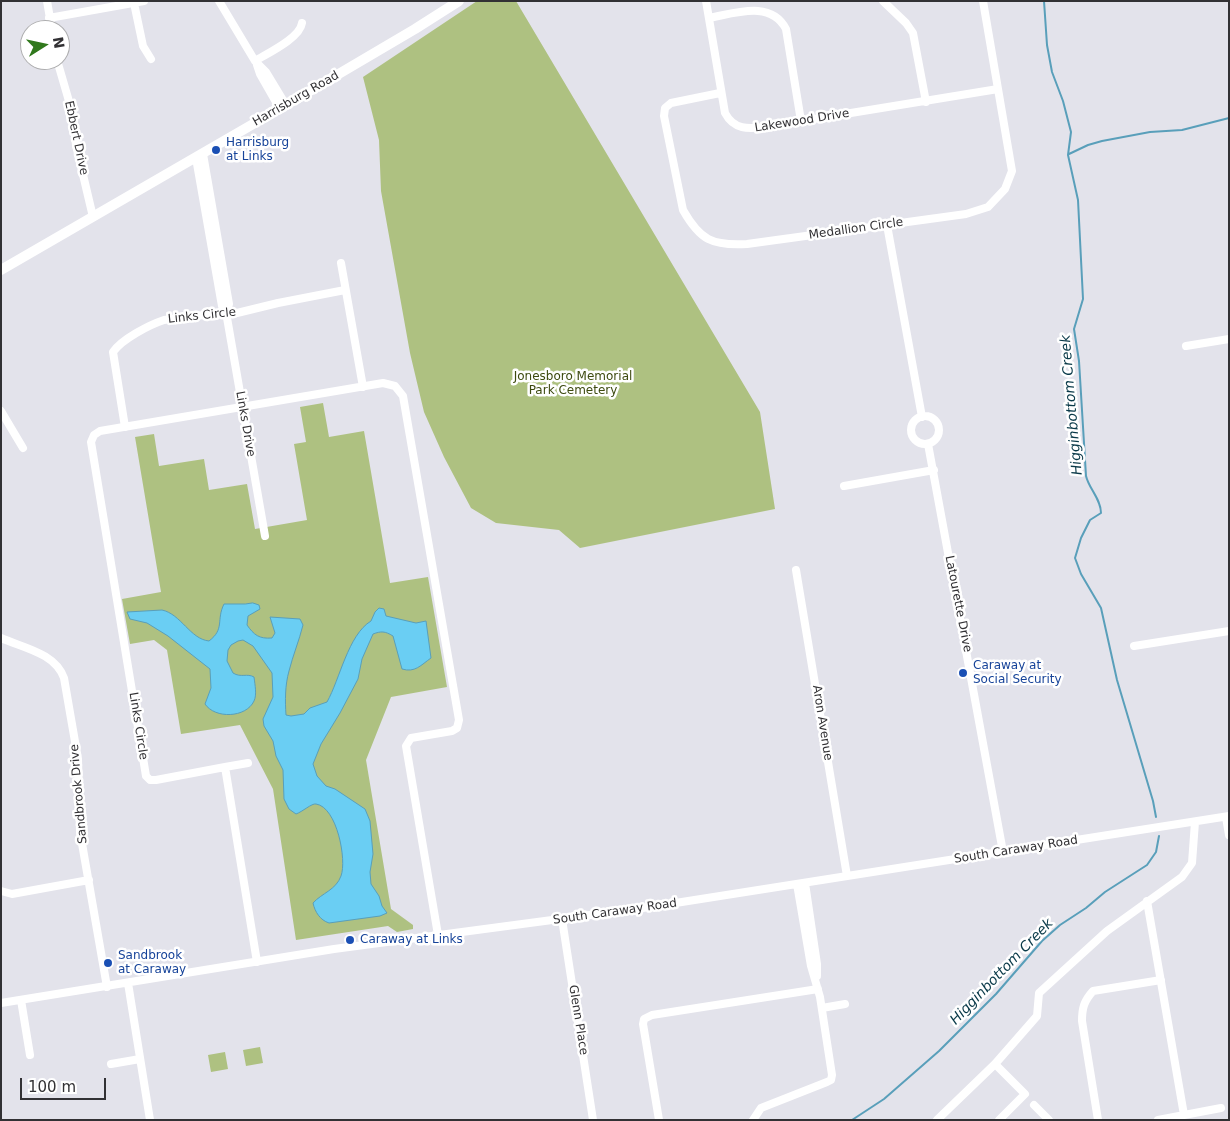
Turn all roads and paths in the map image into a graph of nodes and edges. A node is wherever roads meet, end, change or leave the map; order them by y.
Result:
1 (47, 1) edge
2 (144, 1) edge
3 (218, 1) edge
4 (459, 1) edge
5 (706, 1) edge
6 (884, 1) edge
7 (983, 1) edge
8 (134, 3) junction
9 (50, 18) joint
10 (709, 18) junction
11 (302, 23) dead end
12 (151, 60) dead end
13 (255, 61) junction
14 (60, 70) edge
15 (998, 89) junction
16 (720, 93) junction
17 (926, 102) junction
18 (283, 107) junction
19 (801, 121) junction
20 (200, 156) junction
21 (94, 217) junction
22 (887, 225) junction
23 (340, 262) dead end
24 (1, 270) edge
25 (345, 290) junction
26 (226, 312) junction
27 (1229, 339) edge
28 (1186, 346) dead end
29 (363, 386) junction
30 (242, 407) junction
31 (1, 411) edge
32 (922, 417) junction
33 (125, 427) junction
34 (928, 444) junction
35 (23, 448) dead end
36 (934, 470) junction
37 (844, 486) dead end
38 (265, 536) dead end
39 (796, 570) dead end
40 (1229, 631) edge
41 (1, 638) edge
42 (1134, 646) dead end
43 (248, 763) dead end
44 (224, 768) junction
45 (1227, 817) edge
46 (1195, 822) junction
47 (1229, 835) edge
48 (1004, 852) junction
49 (847, 876) junction
50 (89, 880) junction
51 (801, 884) junction
52 (1, 891) edge
53 (1147, 901) junction
54 (562, 919) junction
55 (438, 935) junction
56 (257, 962) junction
57 (1161, 980) junction
58 (128, 983) junction
59 (817, 984) junction
60 (106, 987) junction
61 (21, 1000) junction
62 (1, 1003) edge
63 (845, 1004) dead end
64 (822, 1008) junction
65 (30, 1055) dead end
66 (140, 1059) junction
67 (111, 1064) dead end
68 (995, 1064) junction
69 (1034, 1105) dead end
70 (1221, 1108) dead end
71 (1184, 1115) junction
72 (150, 1120) edge
73 (593, 1120) edge
74 (659, 1120) edge
75 (753, 1120) edge
76 (937, 1120) edge
77 (999, 1120) edge
78 (1049, 1120) edge
79 (1098, 1120) edge
80 (1158, 1120) edge

1 - 9 street
2 - 8 street
3 - 13 street
4 - 18 main road, Harrisburg Road
5 - 10 street, Lakewood Drive
6 - 17 street
7 - 15 street, Medallion Circle
8 - 9 street
8 - 12 street
10 - 16 street, Lakewood Drive
10 - 19 street
11 - 13 street
13 - 18 street
14 - 21 street, Ebbert Drive
15 - 17 street, Lakewood Drive
15 - 22 street, Medallion Circle
16 - 19 street, Lakewood Drive
16 - 22 street, Medallion Circle
17 - 19 street, Lakewood Drive
18 - 20 main road, Harrisburg Road
20 - 21 main road, Harrisburg Road
20 - 26 street, Links Drive
21 - 24 main road, Harrisburg Road
22 - 32 street
23 - 25 street
25 - 26 street, Links Circle
25 - 29 street
26 - 30 street, Links Drive
26 - 33 street, Links Circle
27 - 28 street
29 - 30 street, Links Circle
29 - 55 street, Links Circle
30 - 33 street, Links Circle
30 - 38 street, Links Drive
31 - 35 street
32 - 34 street
32 - 34 street
33 - 44 street, Links Circle
34 - 36 street, Latourette Drive
36 - 37 street
36 - 48 street, Latourette Drive
39 - 49 street, Aron Avenue
40 - 42 street
41 - 50 street, Sandbrook Drive
43 - 44 street
44 - 56 street
45 - 46 street, South Caraway Road
45 - 47 street
46 - 48 street, South Caraway Road
46 - 53 street
48 - 49 street, South Caraway Road
49 - 51 street, South Caraway Road
50 - 52 street
50 - 60 street, Sandbrook Drive
51 - 54 street, South Caraway Road
51 - 59 street
53 - 57 street
53 - 68 street
54 - 55 street, South Caraway Road
54 - 73 street, Glenn Place
55 - 56 street, South Caraway Road
56 - 58 street, South Caraway Road
57 - 71 street
57 - 79 street
58 - 60 street, South Caraway Road
58 - 66 street
59 - 64 street
59 - 74 street
60 - 61 street, South Caraway Road
61 - 62 street, South Caraway Road
61 - 65 street
63 - 64 street
64 - 75 street
66 - 67 street
66 - 72 street
68 - 76 street
68 - 77 street
69 - 78 street
70 - 71 street
71 - 80 street

